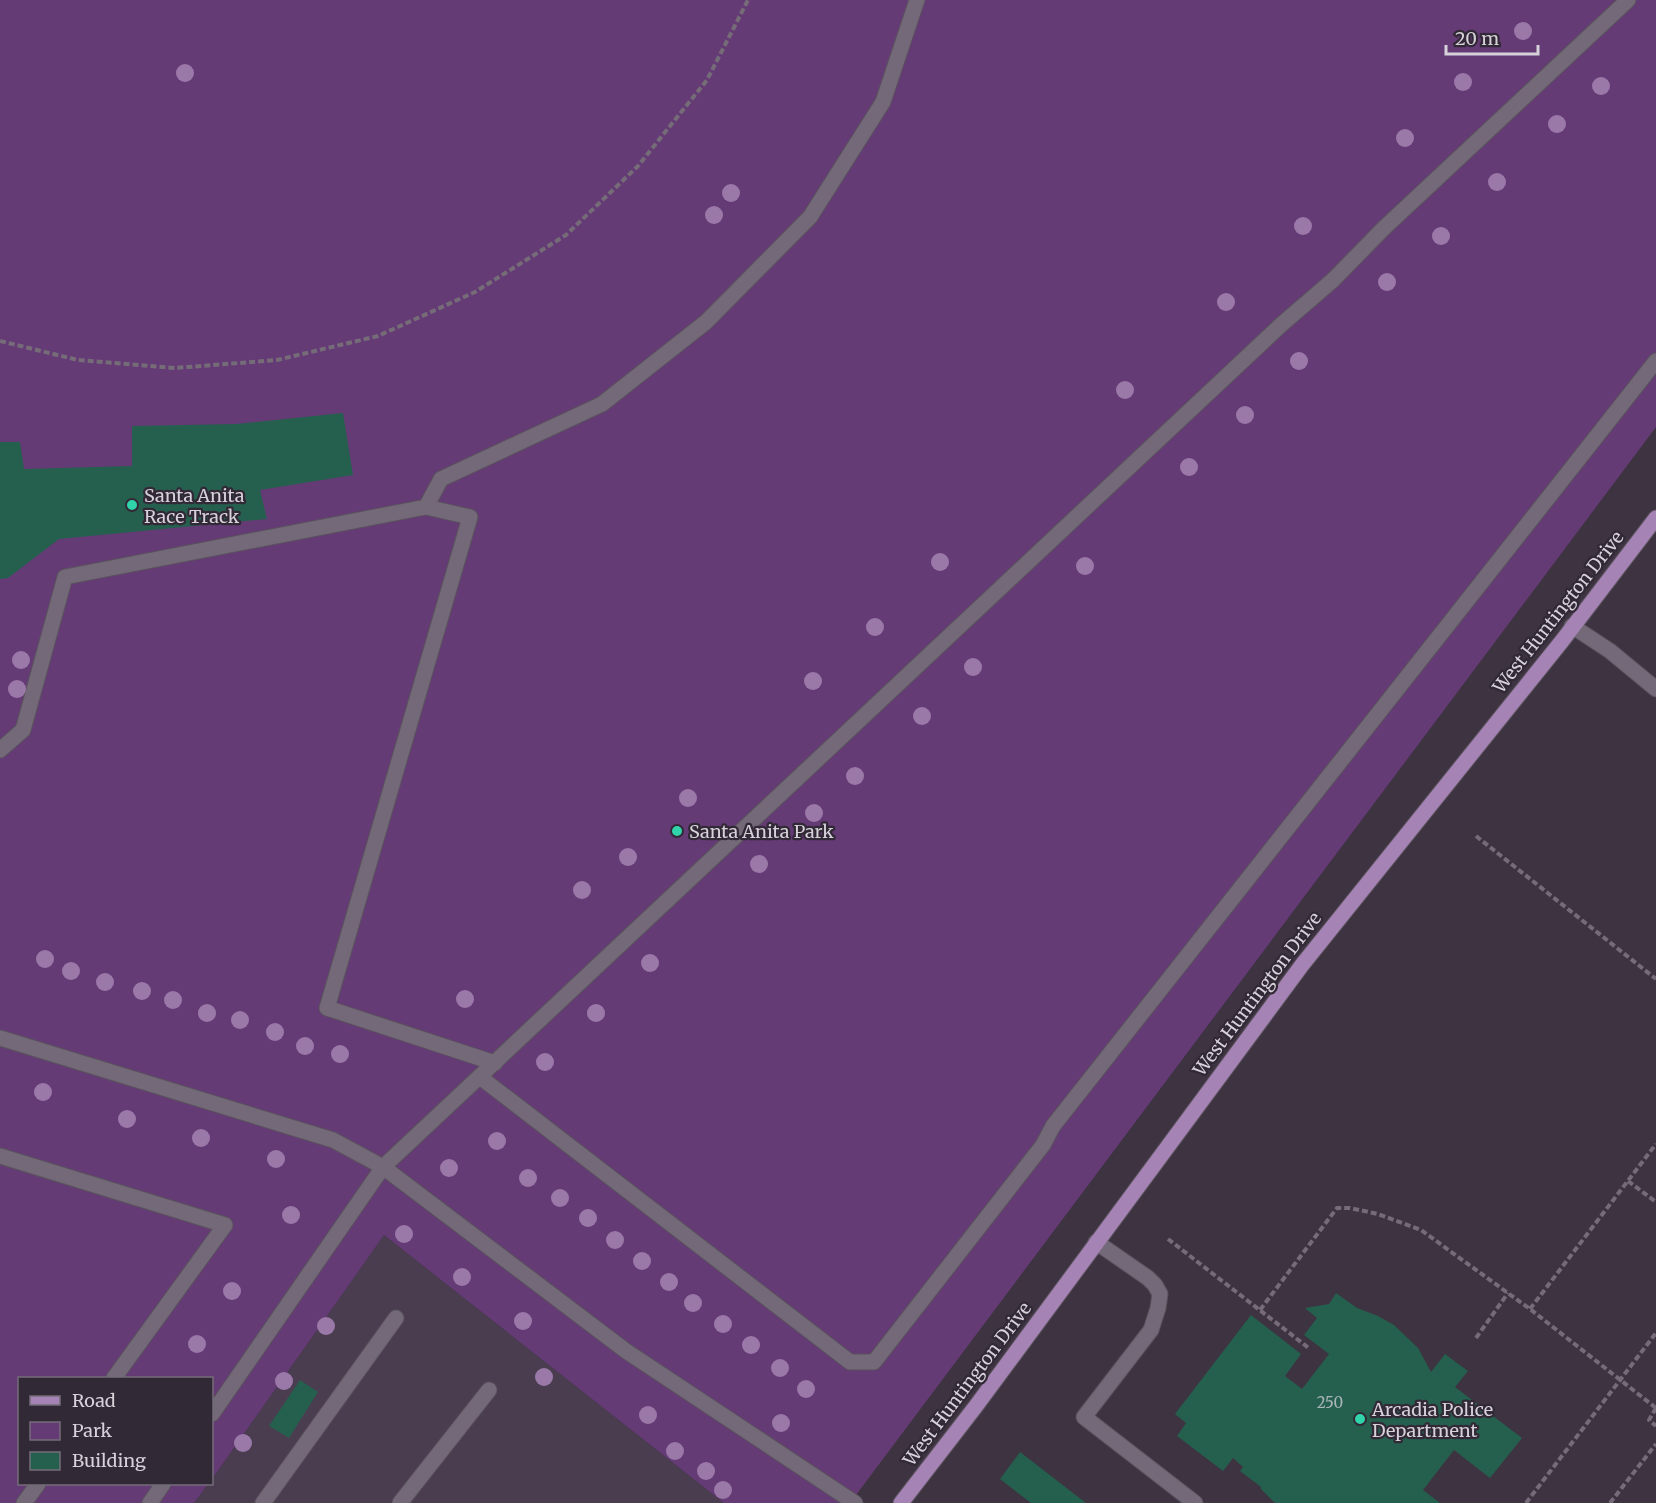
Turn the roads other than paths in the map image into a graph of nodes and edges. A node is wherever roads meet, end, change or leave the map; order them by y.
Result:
1 (917, 0) edge
2 (1628, 0) edge
3 (1656, 362) edge
4 (426, 507) junction
5 (1656, 518) edge
6 (1572, 626) junction
7 (1656, 689) edge
8 (0, 750) edge
9 (0, 1038) edge
10 (495, 1063) junction
11 (480, 1077) junction
12 (0, 1156) edge
13 (383, 1167) junction
14 (1096, 1242) junction
15 (396, 1318) dead end
16 (115, 1377) edge
17 (489, 1390) dead end
18 (213, 1413) edge
19 (37, 1485) edge
20 (163, 1485) edge
21 (24, 1503) edge
22 (150, 1503) edge
23 (263, 1503) edge
24 (400, 1503) edge
25 (855, 1503) edge
26 (901, 1503) edge
27 (1195, 1503) edge

1 - 4 lane
2 - 10 lane
3 - 11 lane
4 - 8 lane
4 - 10 lane
5 - 6 main road, West Huntington Drive
6 - 7 lane
6 - 14 main road, West Huntington Drive
9 - 13 lane
10 - 11 lane
11 - 13 lane
12 - 16 lane
13 - 18 lane
13 - 25 lane
14 - 26 main road, West Huntington Drive
14 - 27 lane
15 - 23 lane
17 - 24 lane
19 - 21 lane
20 - 22 lane

